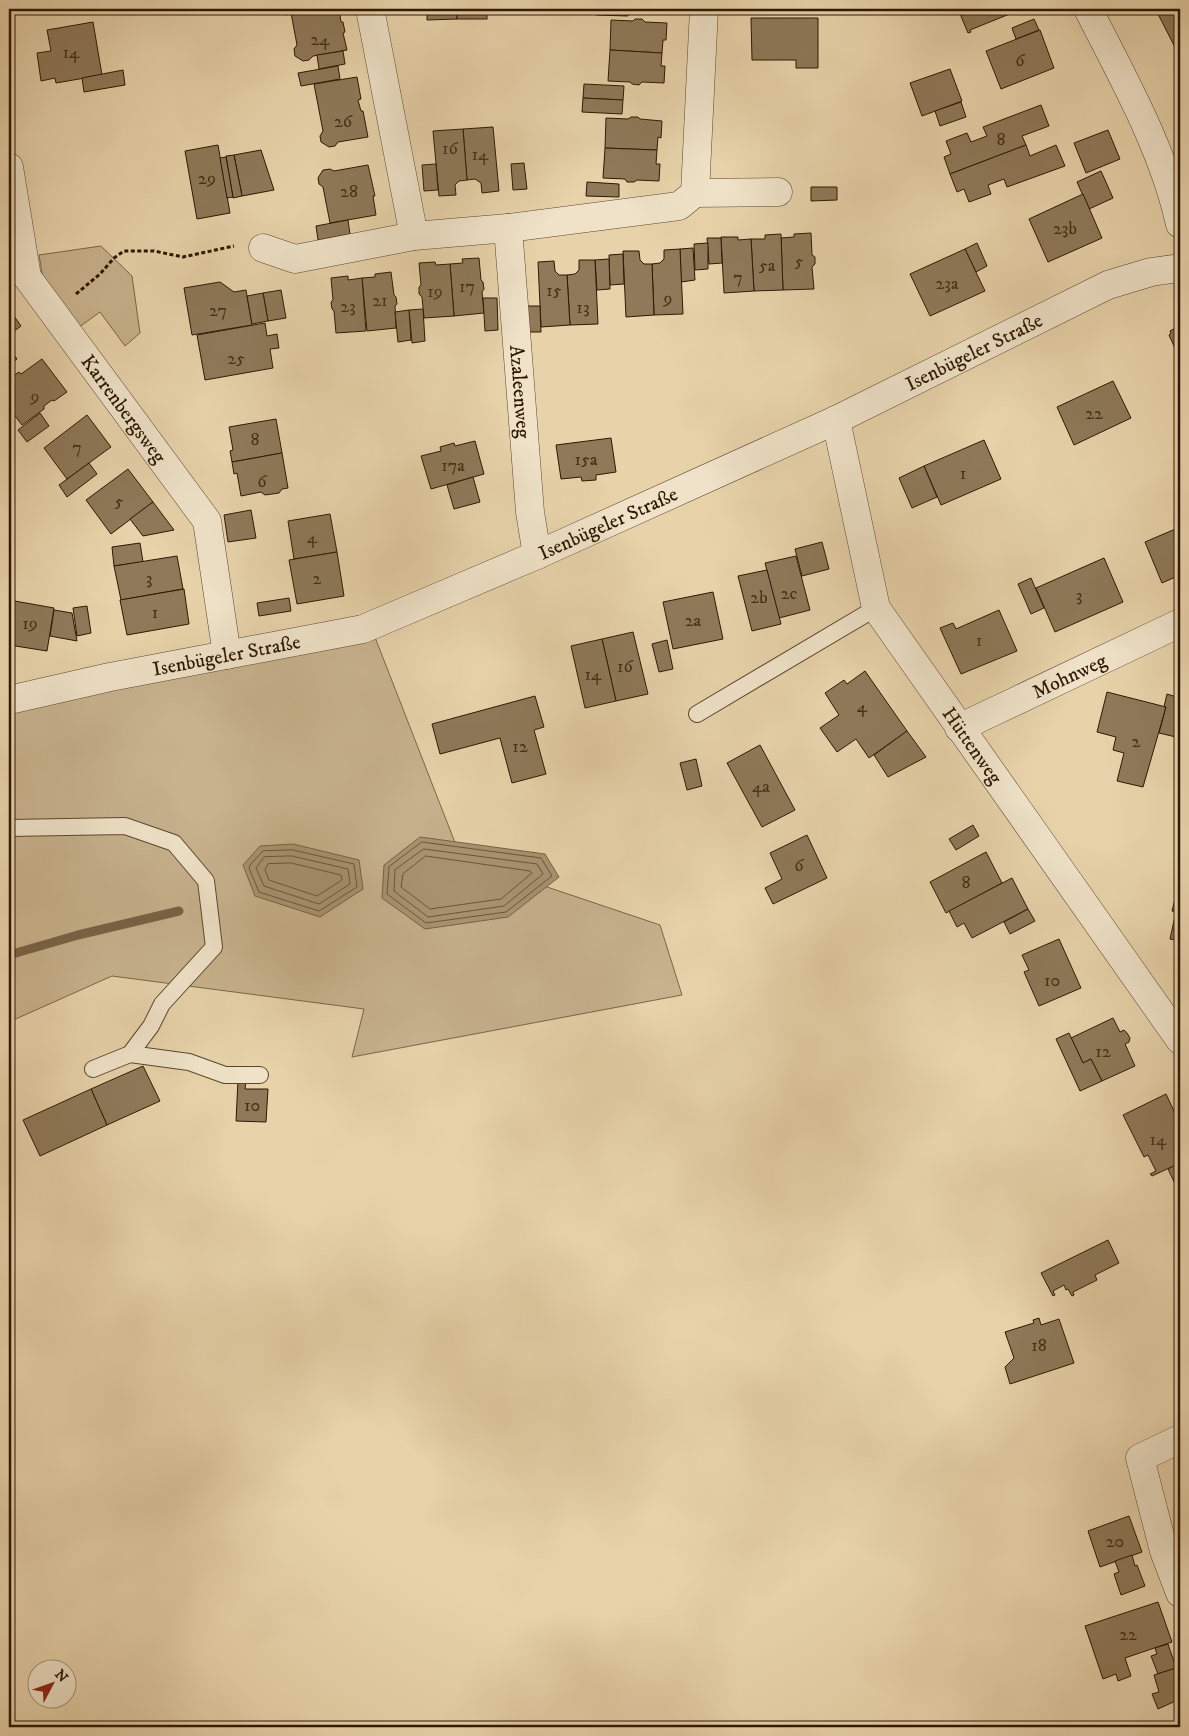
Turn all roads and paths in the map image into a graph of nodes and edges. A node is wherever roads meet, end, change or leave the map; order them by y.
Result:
1 (370, 9) edge
2 (704, 9) edge
3 (1088, 9) edge
4 (9, 167) edge
5 (778, 192) dead end
6 (695, 193) junction
7 (1180, 224) edge
8 (508, 228) junction
9 (414, 236) junction
10 (263, 248) joint
11 (1180, 268) edge
12 (51, 310) junction
13 (836, 420) junction
14 (537, 555) junction
15 (876, 608) junction
16 (1180, 623) edge
17 (227, 655) junction
18 (9, 700) edge
19 (697, 714) dead end
20 (959, 728) junction
21 (9, 828) edge
22 (1180, 1040) edge
23 (130, 1054) junction
24 (93, 1069) dead end
25 (260, 1075) dead end
26 (1180, 1439) edge
27 (1180, 1593) edge

1 - 9 street
2 - 6 street
3 - 7 street
4 - 12 street, Karrenbergsweg
5 - 6 street
6 - 8 street
8 - 9 street
8 - 14 street, Azaleenweg
9 - 10 street
10 - 12 path
11 - 13 street, Isenbügeler Straße
12 - 17 street, Karrenbergsweg
13 - 14 street, Isenbügeler Straße
13 - 15 street, Hüttenweg
14 - 17 street, Isenbügeler Straße
15 - 19 lane
15 - 20 street, Hüttenweg
16 - 20 street, Mohnweg
17 - 18 street, Isenbügeler Straße
20 - 22 street, Hüttenweg
21 - 23 lane
23 - 24 lane
23 - 25 lane
26 - 27 street

